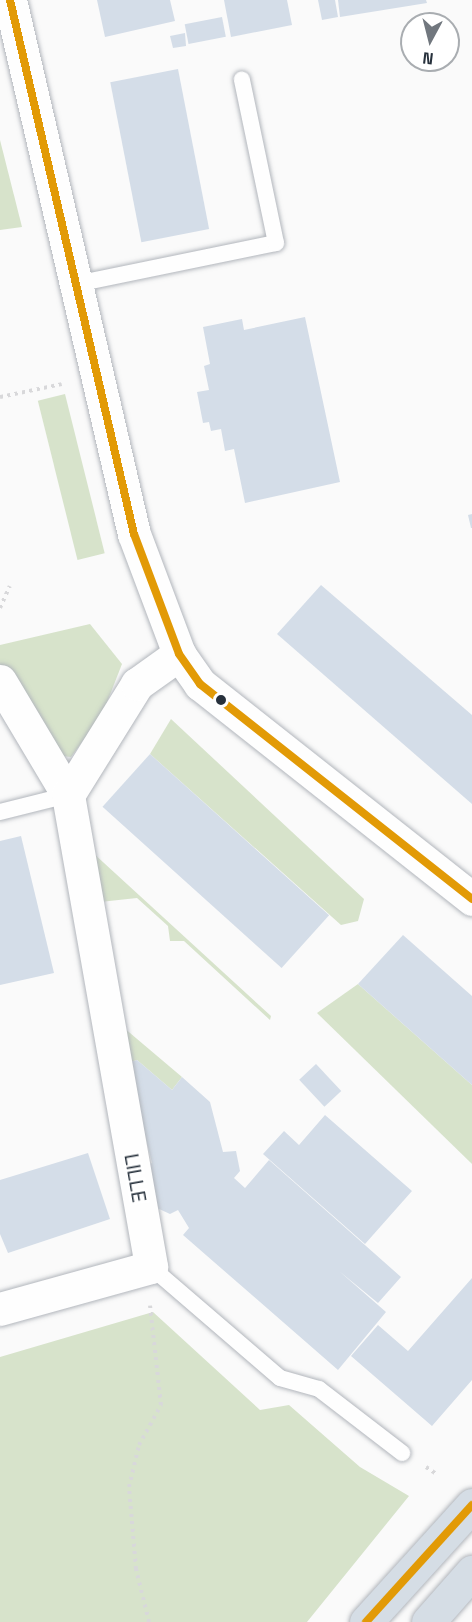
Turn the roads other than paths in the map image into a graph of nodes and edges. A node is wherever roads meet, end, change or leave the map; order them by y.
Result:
1 (10, 0) edge
2 (242, 80) dead end
3 (76, 284) junction
4 (179, 654) junction
5 (0, 681) edge
6 (68, 795) junction
7 (0, 812) edge
8 (472, 899) edge
9 (151, 1267) junction
10 (0, 1309) edge
11 (402, 1453) dead end
12 (472, 1505) edge
13 (471, 1577) edge
14 (366, 1622) edge
15 (428, 1622) edge

1 - 3 street
2 - 3 lane
3 - 4 street
4 - 6 street
4 - 8 street
5 - 6 street
6 - 7 lane
6 - 9 street, LILLE
9 - 10 street
9 - 11 lane
12 - 14 highway
13 - 15 highway

